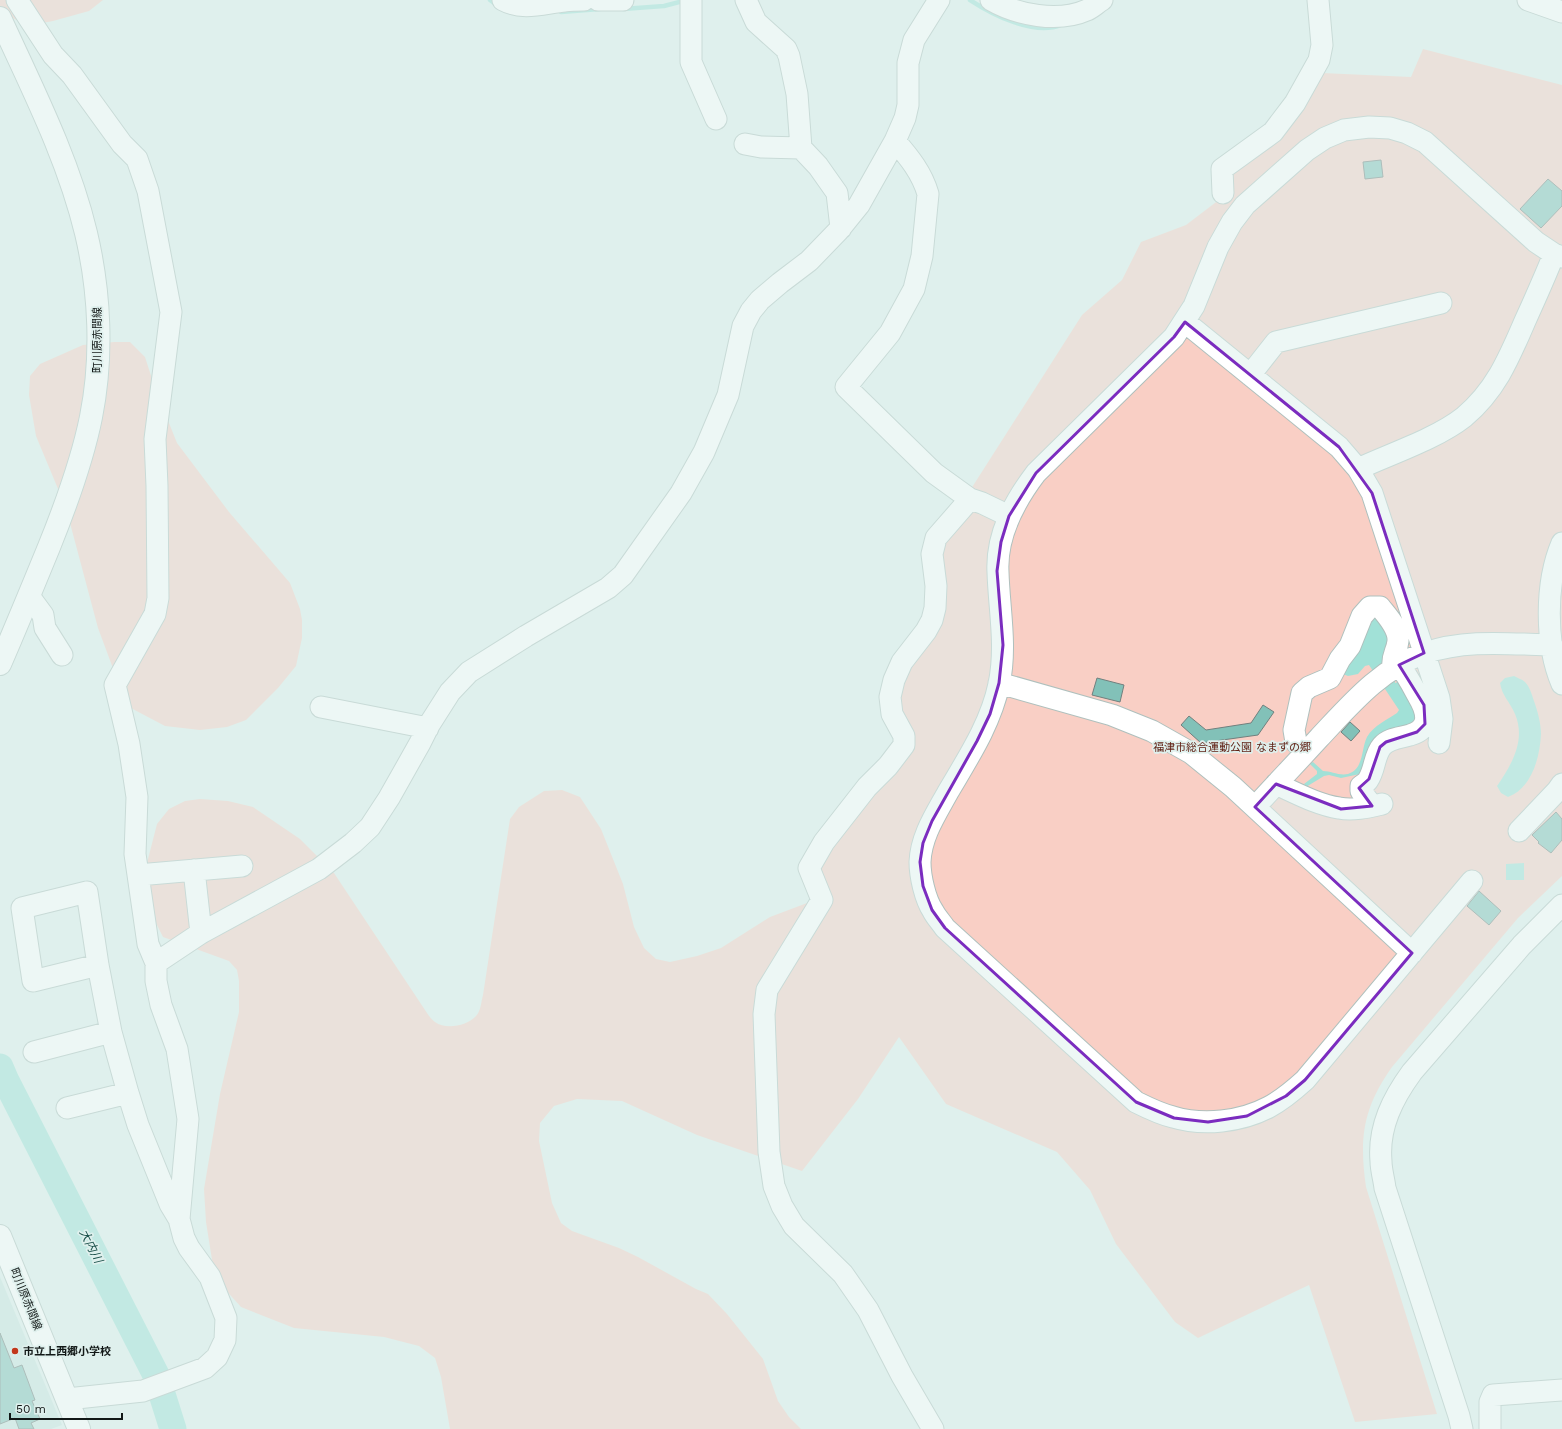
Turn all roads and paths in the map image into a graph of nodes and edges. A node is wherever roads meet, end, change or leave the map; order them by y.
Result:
1 (16, 0) edge
2 (503, 0) edge
3 (584, 0) edge
4 (598, 0) edge
5 (623, 0) edge
6 (691, 0) edge
7 (746, 0) edge
8 (939, 0) edge
9 (991, 0) edge
10 (1102, 0) edge
11 (1318, 0) edge
12 (1528, 0) edge
13 (1562, 12) edge
14 (0, 18) edge
15 (716, 119) dead end
16 (895, 141) junction
17 (745, 144) dead end
18 (802, 148) junction
19 (1223, 192) dead end
20 (841, 228) junction
21 (1558, 256) edge
22 (1441, 303) dead end
23 (1185, 322) junction
24 (1250, 375) junction
25 (1358, 469) junction
26 (970, 499) junction
27 (1009, 516) junction
28 (1562, 543) edge
29 (29, 596) junction
30 (1552, 645) junction
31 (1424, 653) junction
32 (62, 655) dead end
33 (0, 664) edge
34 (1396, 667) junction
35 (1330, 678) junction
36 (999, 683) junction
37 (1562, 684) edge
38 (1353, 702) junction
39 (321, 706) dead end
40 (428, 728) junction
41 (1439, 743) dead end
42 (1306, 752) junction
43 (1276, 784) junction
44 (1562, 784) edge
45 (1255, 807) junction
46 (1519, 831) dead end
47 (242, 866) dead end
48 (194, 870) junction
49 (138, 875) junction
50 (1472, 880) dead end
51 (1562, 905) edge
52 (201, 933) junction
53 (1412, 953) junction
54 (156, 963) junction
55 (98, 965) junction
56 (111, 1032) junction
57 (34, 1052) dead end
58 (128, 1093) junction
59 (67, 1108) dead end
60 (178, 1219) junction
61 (0, 1236) edge
62 (1562, 1390) edge
63 (67, 1399) junction
64 (73, 1427) edge
65 (933, 1429) edge
66 (1462, 1429) edge
67 (1490, 1429) edge

1 - 49 street
2 - 3 street
4 - 5 street
6 - 15 street
7 - 18 street
8 - 16 street
9 - 10 street
11 - 19 street
12 - 13 street
14 - 29 main road, 町川原赤間線
16 - 20 street
16 - 26 street
17 - 18 street
18 - 20 street
20 - 40 street
21 - 23 street
21 - 25 street
22 - 24 street
23 - 24 street
23 - 27 street
24 - 25 street
25 - 31 street
26 - 27 street
26 - 65 street
27 - 36 street
28 - 30 street
29 - 32 street
29 - 33 main road, 町川原赤間線
30 - 31 street
30 - 37 street
31 - 34 street
31 - 41 street
34 - 35 street
34 - 38 street
34 - 43 street
35 - 38 street
35 - 42 street
36 - 45 street
36 - 53 street
38 - 42 street
39 - 40 street
40 - 52 street
42 - 43 street
43 - 45 street
44 - 46 street
45 - 53 street
47 - 48 street
48 - 49 street
48 - 52 street
49 - 54 street
50 - 53 street
51 - 66 street
52 - 54 street
54 - 60 street
55 - 55 street
55 - 56 street
56 - 57 street
56 - 58 street
58 - 59 street
58 - 60 street
60 - 63 street
61 - 63 main road, 町川原赤間線
62 - 67 street
63 - 64 main road, 町川原赤間線

